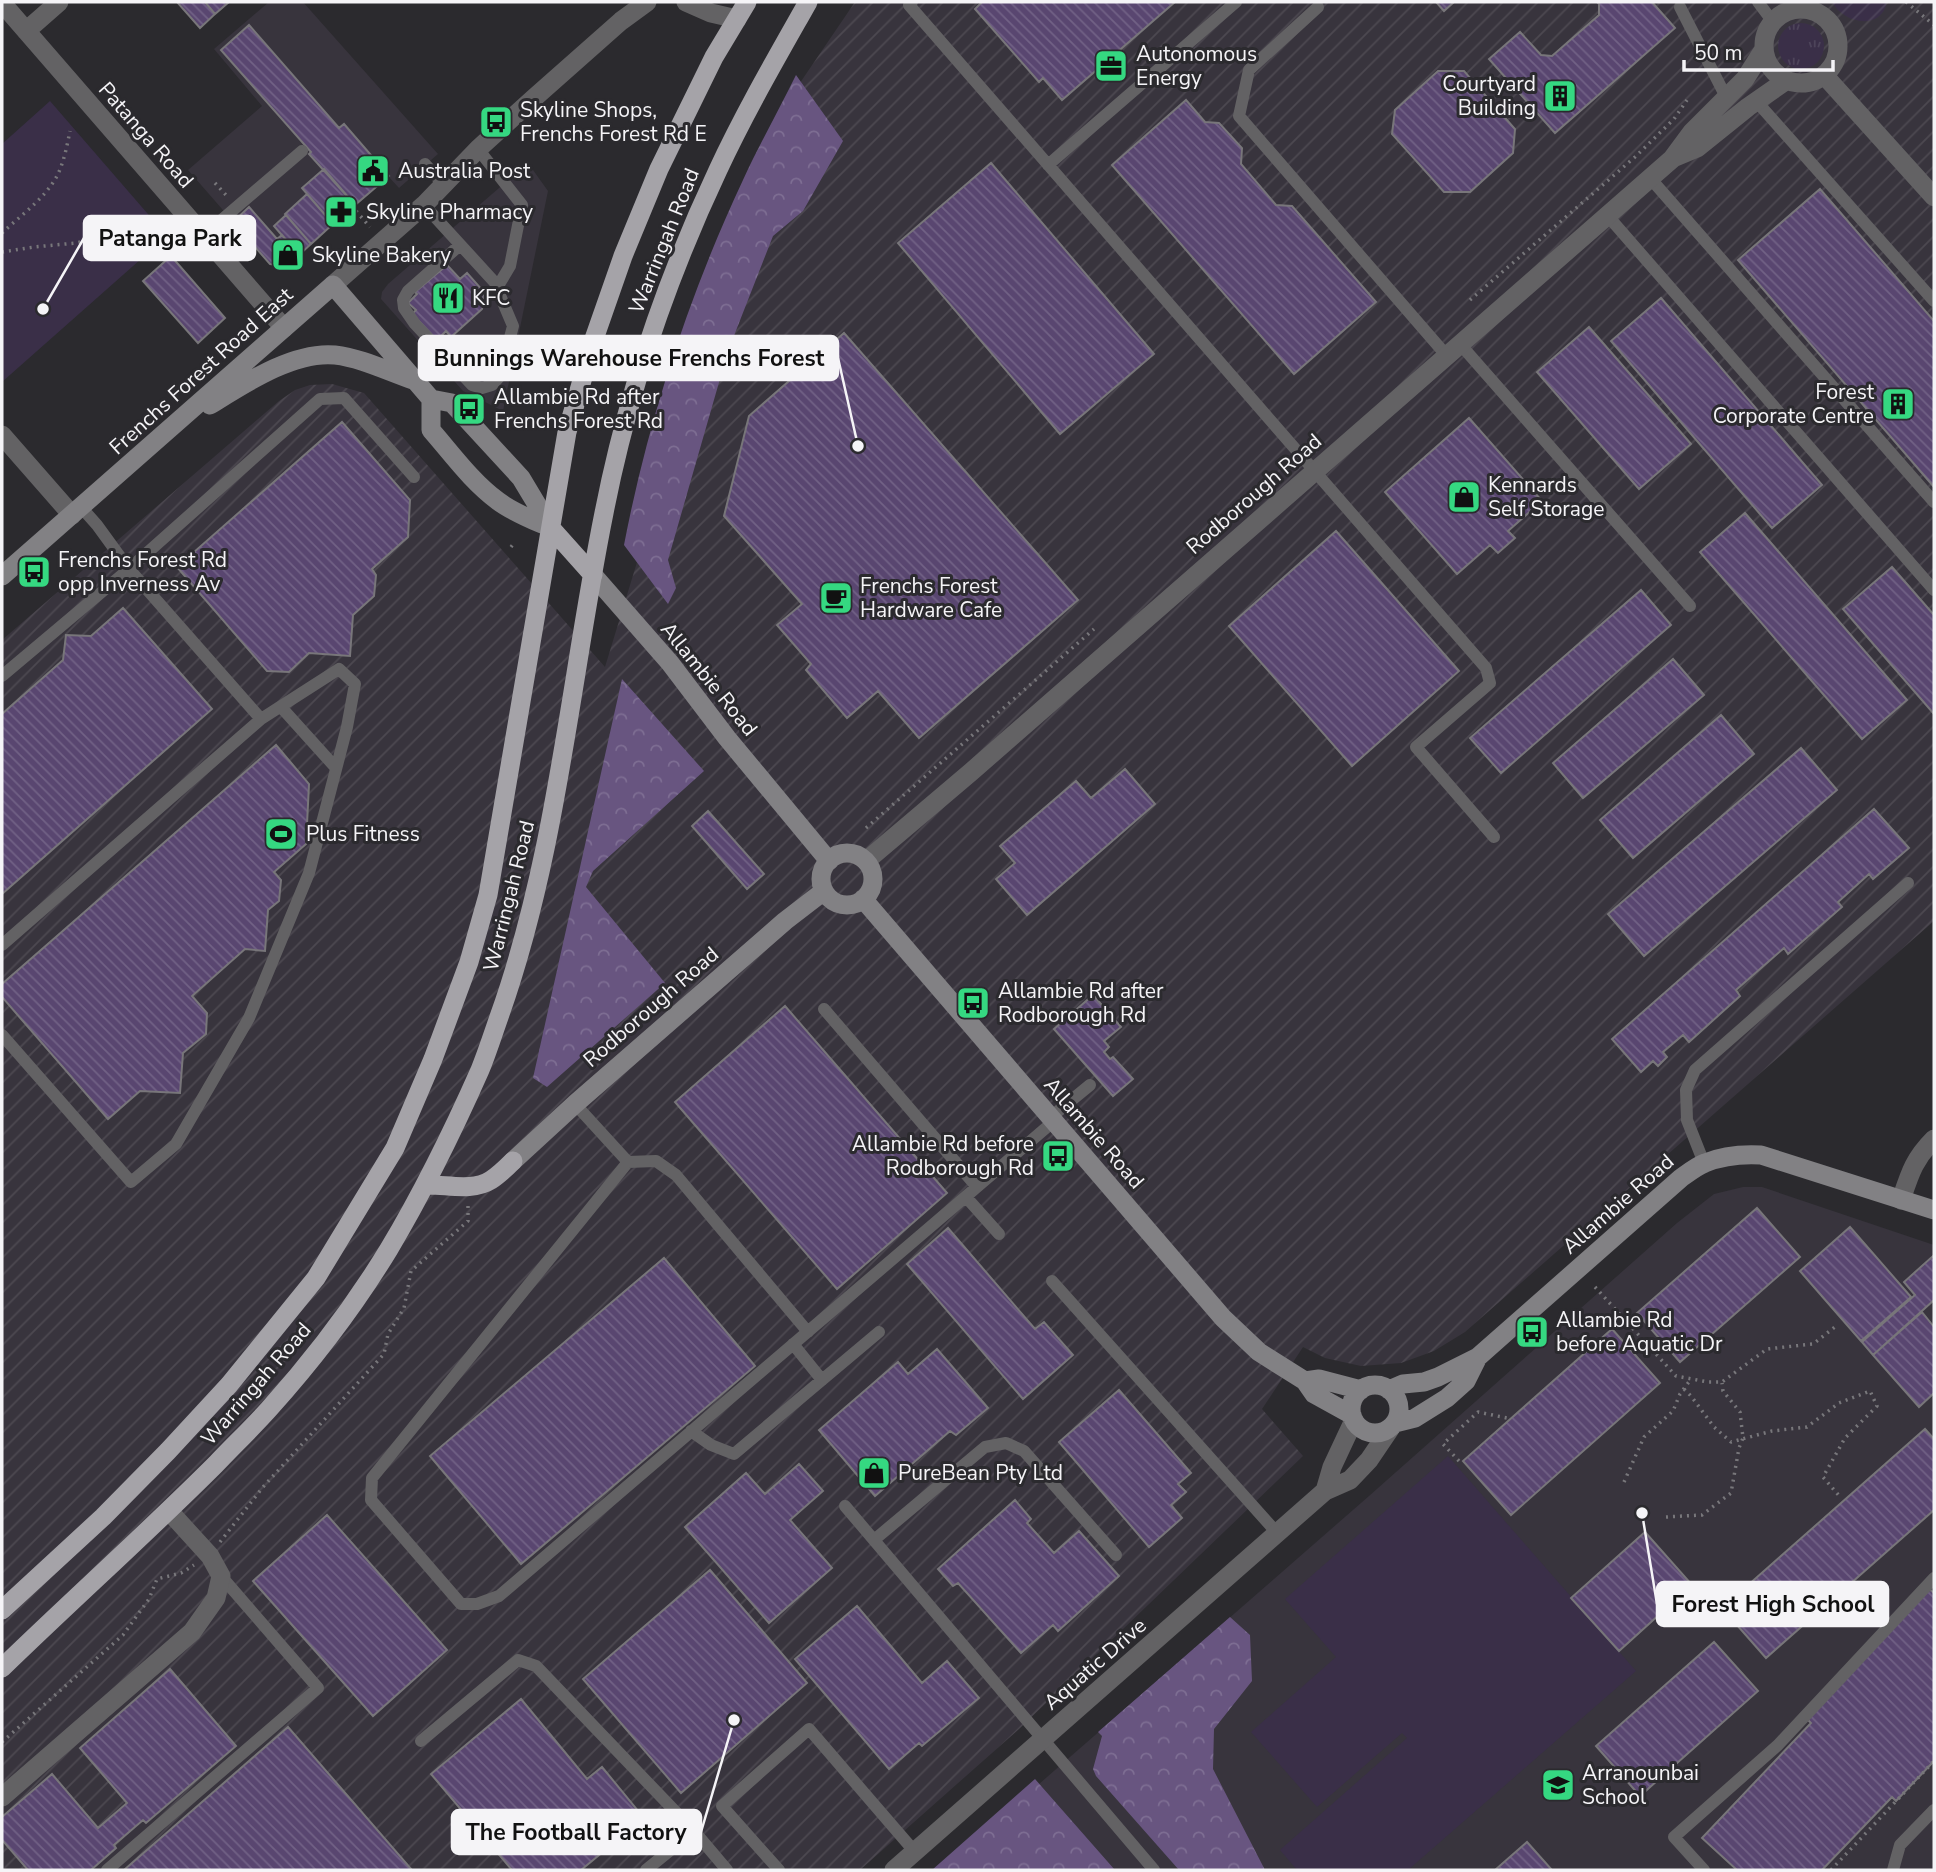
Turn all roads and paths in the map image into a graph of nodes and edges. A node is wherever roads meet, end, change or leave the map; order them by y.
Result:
1 (59, 2) edge
2 (648, 2) edge
3 (686, 2) edge
4 (747, 2) edge
5 (760, 2) edge
6 (808, 2) edge
7 (912, 2) edge
8 (1236, 2) edge
9 (1758, 2) edge
10 (1906, 2) edge
11 (2, 4) edge
12 (1812, 6) edge
13 (1318, 7) dead end
14 (1680, 7) dead end
15 (737, 19) junction
16 (1773, 22) junction
17 (1934, 25) edge
18 (26, 31) junction
19 (1764, 49) junction
20 (1824, 75) junction
21 (1787, 80) junction
22 (1726, 97) junction
23 (1687, 100) dead end
24 (1757, 102) junction
25 (70, 131) dead end
26 (478, 149) junction
27 (302, 150) dead end
28 (1672, 159) junction
29 (425, 164) dead end
30 (1048, 164) junction
31 (1650, 178) junction
32 (443, 184) junction
33 (1934, 197) edge
34 (424, 205) junction
35 (356, 211) dead end
36 (1608, 215) junction
37 (164, 222) dead end
38 (370, 227) dead end
39 (2, 233) edge
40 (204, 235) junction
41 (460, 245) junction
42 (2, 252) edge
43 (332, 285) junction
44 (499, 290) junction
45 (1470, 300) dead end
46 (1934, 302) edge
47 (284, 328) junction
48 (1453, 350) junction
49 (414, 380) junction
50 (432, 399) junction
51 (167, 432) junction
52 (2, 435) edge
53 (1315, 471) junction
54 (414, 477) dead end
55 (1934, 502) edge
56 (76, 511) junction
57 (551, 528) junction
58 (130, 569) junction
59 (593, 575) junction
60 (2, 576) edge
61 (1934, 590) edge
62 (1690, 606) dead end
63 (1094, 629) dead end
64 (2, 676) edge
65 (281, 706) junction
66 (261, 719) junction
67 (336, 768) junction
68 (866, 828) dead end
69 (1494, 837) dead end
70 (829, 860) junction
71 (866, 862) junction
72 (1908, 883) dead end
73 (824, 891) junction
74 (863, 899) junction
75 (2, 945) edge
76 (824, 1009) dead end
77 (2, 1035) edge
78 (1090, 1085) dead end
79 (575, 1104) junction
80 (1053, 1119) junction
81 (1934, 1139) edge
82 (513, 1161) joint
83 (628, 1162) junction
84 (1704, 1163) junction
85 (425, 1185) junction
86 (977, 1187) junction
87 (966, 1197) junction
88 (1901, 1199) junction
89 (468, 1206) dead end
90 (1934, 1210) edge
91 (999, 1234) dead end
92 (1052, 1281) dead end
93 (1595, 1287) dead end
94 (1835, 1327) dead end
95 (808, 1332) junction
96 (879, 1332) dead end
97 (793, 1344) junction
98 (1478, 1357) junction
99 (1691, 1379) junction
100 (822, 1380) junction
101 (1305, 1381) junction
102 (1722, 1382) junction
103 (1684, 1389) junction
104 (1361, 1390) junction
105 (1389, 1390) junction
106 (1353, 1418) junction
107 (1509, 1420) dead end
108 (1392, 1426) junction
109 (691, 1431) junction
110 (1744, 1438) junction
111 (1459, 1461) dead end
112 (1624, 1482) dead end
113 (1325, 1491) junction
114 (1841, 1498) dead end
115 (845, 1506) dead end
116 (169, 1511) junction
117 (1666, 1517) dead end
118 (1278, 1534) junction
119 (874, 1540) junction
120 (1115, 1555) dead end
121 (210, 1556) junction
122 (221, 1576) junction
123 (1934, 1578) edge
124 (2, 1610) edge
125 (2, 1668) edge
126 (1044, 1739) junction
127 (421, 1741) dead end
128 (2, 1742) edge
129 (1934, 1761) edge
130 (2, 1797) edge
131 (1934, 1810) edge
132 (694, 1831) junction
133 (915, 1852) junction
134 (107, 1870) edge
135 (646, 1870) edge
136 (727, 1870) edge
137 (779, 1870) edge
138 (894, 1870) edge
139 (1154, 1870) edge
140 (1704, 1870) edge
141 (1830, 1870) edge
142 (1893, 1870) edge

1 - 18 street
2 - 26 street, Frenchs Forest Road East
3 - 15 street
4 - 15 highway, Warringah Road
5 - 15 lane
6 - 59 highway, Warringah Road
7 - 30 lane
8 - 30 lane
9 - 16 lane
10 - 17 path
11 - 18 street, Patanga Road
12 - 16 street
12 - 20 street
13 - 48 lane
14 - 22 lane
15 - 57 highway, Warringah Road
16 - 19 street
18 - 40 street, Patanga Road
19 - 21 street
19 - 22 street, Rodborough Road
20 - 21 street
20 - 33 street
21 - 24 street, Rodborough Road
22 - 28 street, Rodborough Road
23 - 45 path
24 - 28 street, Rodborough Road
24 - 46 lane
25 - 39 path
26 - 32 street, Frenchs Forest Road East
26 - 44 lane
27 - 40 lane
28 - 31 street, Rodborough Road
29 - 32 lane
30 - 53 lane
31 - 36 street, Rodborough Road
31 - 55 lane
32 - 34 street, Frenchs Forest Road East
34 - 41 lane
34 - 43 street, Frenchs Forest Road East
35 - 38 path
36 - 48 street, Rodborough Road
36 - 61 lane
37 - 42 path
40 - 47 street, Patanga Road
41 - 44 lane
41 - 44 lane
43 - 47 main road, Frenchs Forest Road East
43 - 49 main road, Allambie Road
47 - 51 main road, Frenchs Forest Road East
48 - 53 street, Rodborough Road
48 - 62 lane
49 - 50 main road, Allambie Road
49 - 51 main road
50 - 57 main road, Allambie Road
50 - 57 main road, Allambie Road
51 - 56 main road, Frenchs Forest Road East
52 - 56 street
53 - 69 lane
53 - 71 street, Rodborough Road
54 - 58 lane
56 - 58 lane
56 - 60 main road, Frenchs Forest Road East
57 - 59 highway, Allambie Road
57 - 124 highway, Warringah Road
58 - 64 lane
58 - 66 lane
59 - 70 main road, Allambie Road
59 - 85 highway, Warringah Road
63 - 68 path
65 - 66 lane
65 - 67 lane
65 - 67 lane
66 - 75 lane
67 - 77 lane
70 - 71 main road
70 - 73 main road
71 - 74 main road
72 - 84 lane
73 - 74 main road
73 - 79 main road, Rodborough Road
74 - 80 main road, Allambie Road
76 - 86 lane
78 - 80 lane
79 - 82 main road, Rodborough Road
79 - 83 lane
80 - 86 lane
80 - 101 main road, Allambie Road
81 - 88 street
82 - 85 highway
83 - 95 lane
83 - 109 lane
84 - 88 main road, Allambie Road
84 - 98 main road, Allambie Road
85 - 116 highway, Warringah Road
86 - 87 lane
87 - 91 lane
87 - 95 lane
88 - 90 main road, Allambie Road
89 - 121 path
92 - 118 lane
93 - 99 path
94 - 102 path
95 - 97 lane
96 - 100 lane
97 - 100 lane
97 - 109 lane
98 - 105 main road, Allambie Road
98 - 108 main road, Allambie Road
99 - 102 path
99 - 103 path
100 - 109 lane
101 - 104 main road, Allambie Road
101 - 106 main road, Allambie Road
102 - 110 path
103 - 110 path
103 - 112 path
104 - 105 main road
104 - 106 main road
105 - 108 main road
106 - 108 main road
106 - 113 street, Aquatic Drive
107 - 111 path
108 - 113 street, Aquatic Drive
110 - 114 path
110 - 117 path
113 - 118 street, Aquatic Drive
115 - 119 lane
116 - 121 street
116 - 125 highway, Warringah Road
118 - 126 street, Aquatic Drive
119 - 120 lane
119 - 126 lane
121 - 122 street
121 - 128 path
122 - 130 street
122 - 134 lane
123 - 140 lane
126 - 133 street, Aquatic Drive
126 - 139 lane
127 - 132 lane
129 - 141 path
131 - 142 lane
132 - 135 lane
132 - 136 lane
133 - 137 lane
133 - 138 street, Aquatic Drive

